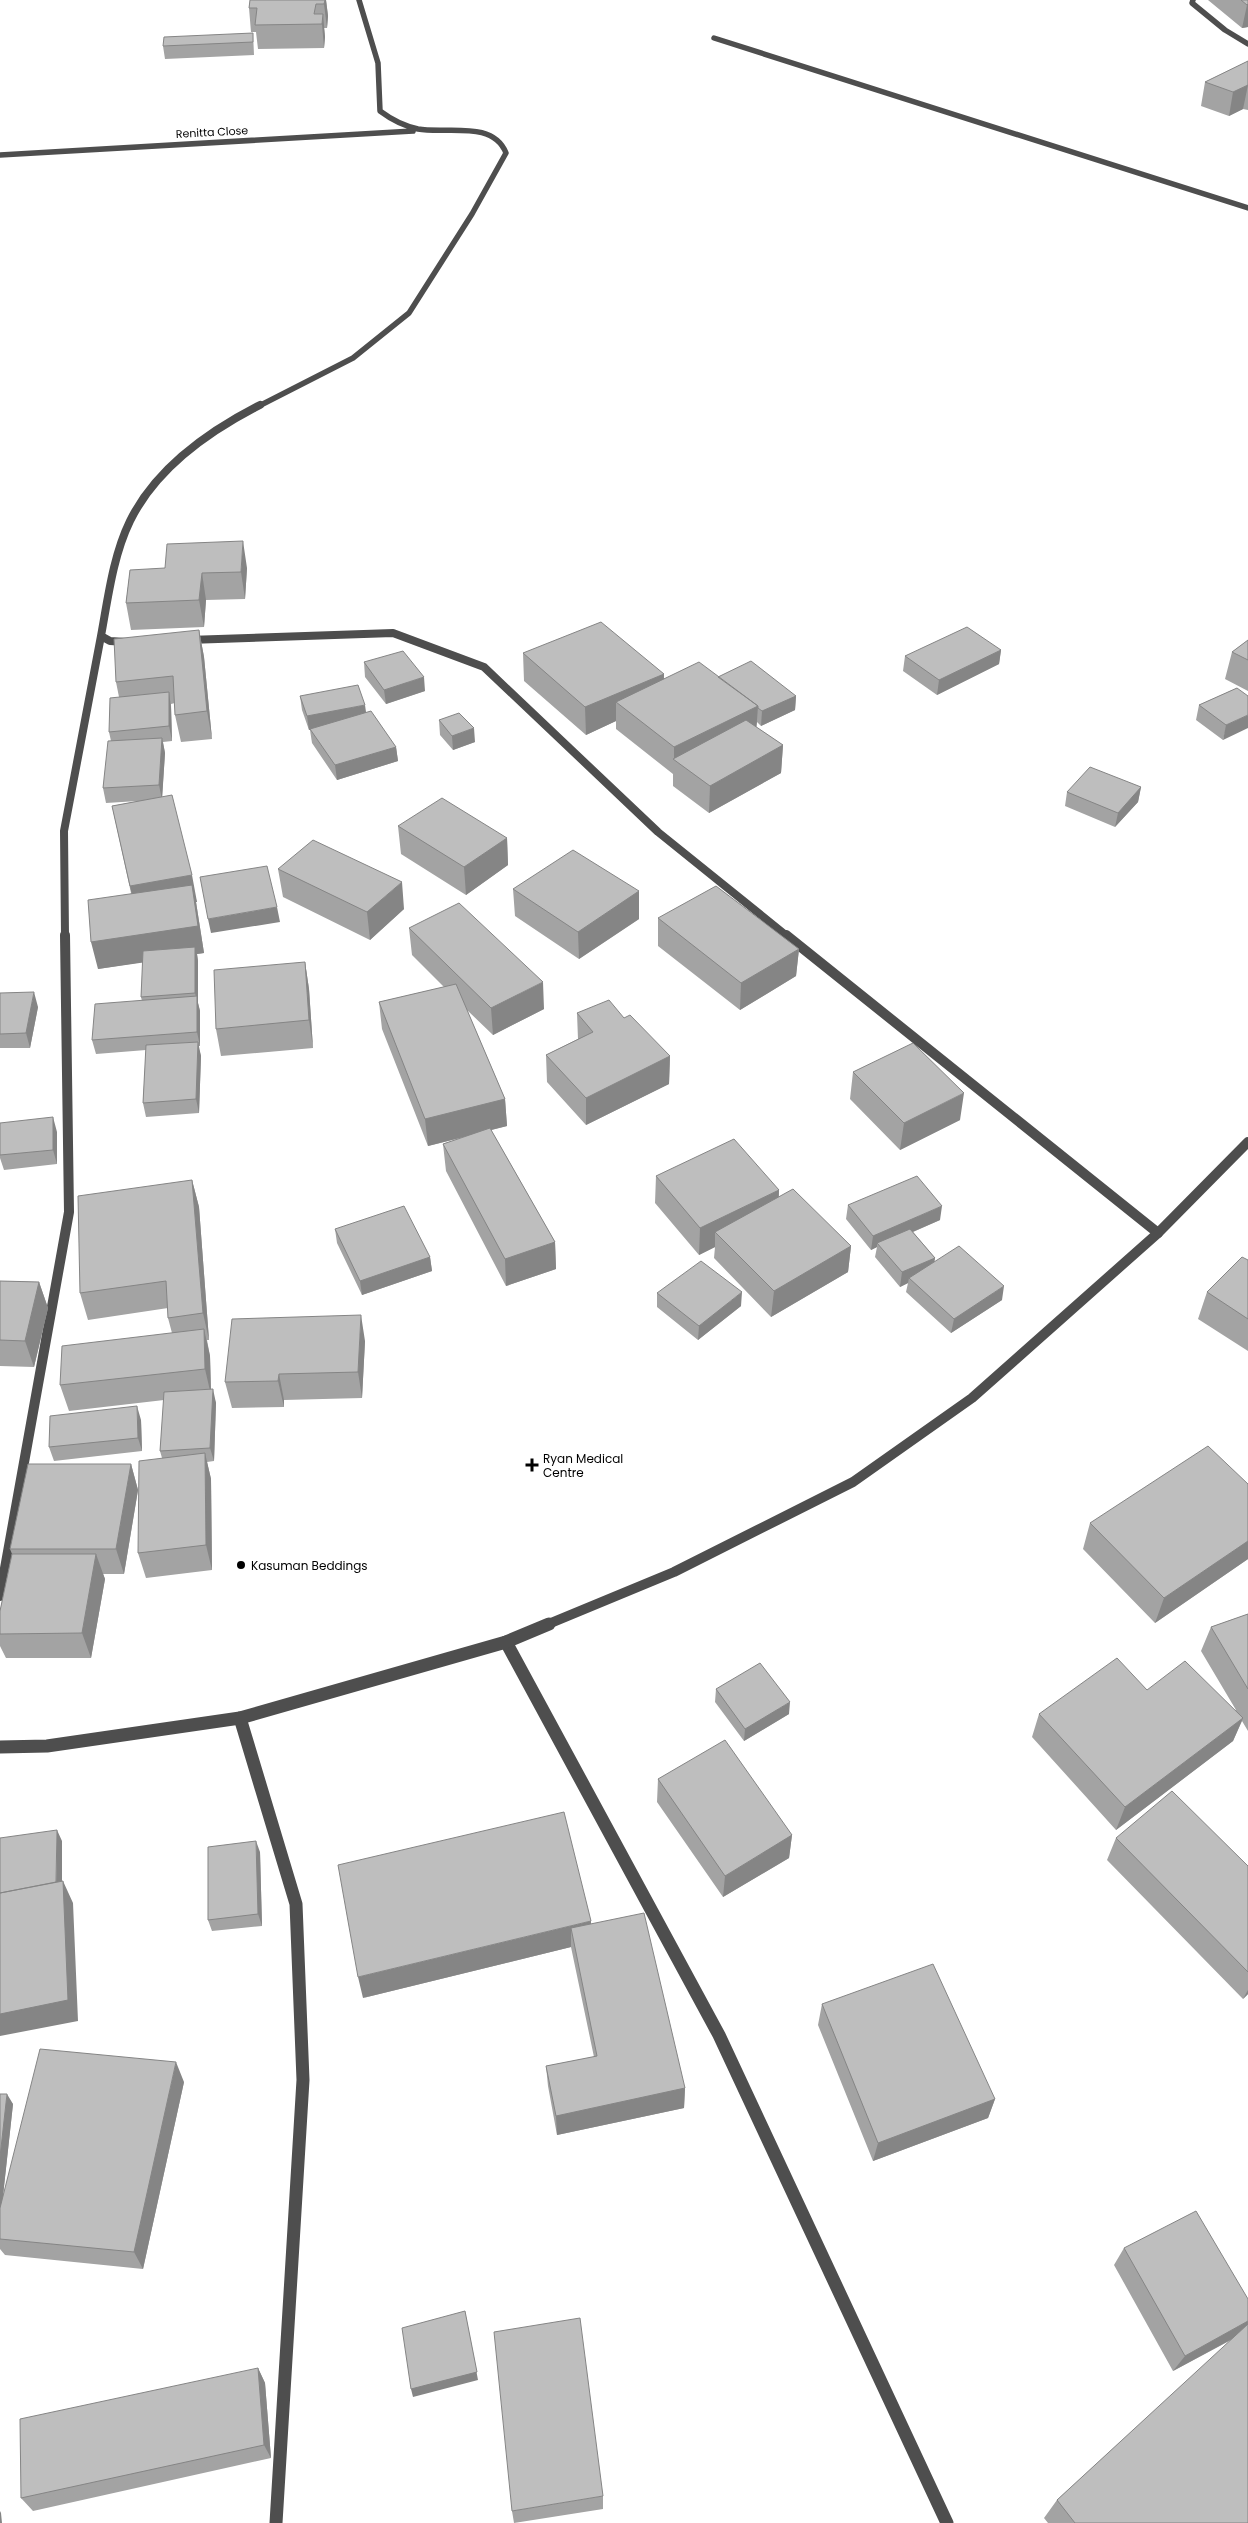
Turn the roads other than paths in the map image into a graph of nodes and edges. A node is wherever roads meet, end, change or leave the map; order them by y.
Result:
1 (359, 0) edge
2 (1193, 0) edge
3 (714, 38) dead end
4 (1248, 44) edge
5 (426, 130) junction
6 (0, 155) edge
7 (1248, 208) edge
8 (101, 636) junction
9 (184, 640) edge
10 (135, 641) edge
11 (1247, 1144) edge
12 (1158, 1233) junction
13 (0, 1596) edge
14 (506, 1642) junction
15 (240, 1718) junction
16 (0, 1747) edge
17 (276, 2523) edge
18 (947, 2523) edge

1 - 5 street
2 - 4 street
3 - 7 street
5 - 6 street, Renitta Close
5 - 8 street
8 - 10 street
8 - 13 street
9 - 12 street
11 - 12 street
12 - 14 street
14 - 15 street
14 - 18 street
15 - 16 street
15 - 17 street

